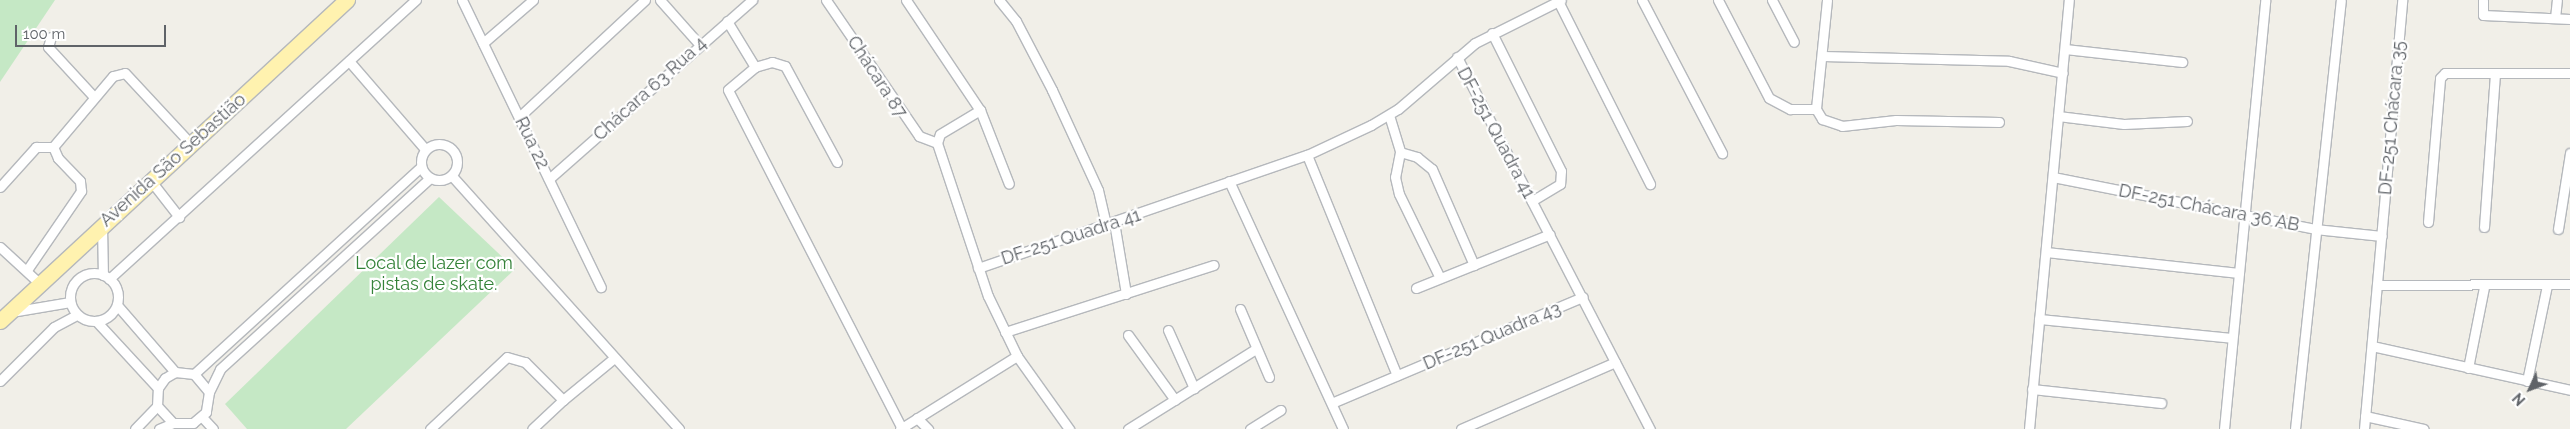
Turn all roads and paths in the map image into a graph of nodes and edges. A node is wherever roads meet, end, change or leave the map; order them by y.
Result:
1 (347, 0) edge
2 (416, 0) edge
3 (462, 0) edge
4 (533, 0) edge
5 (645, 0) edge
6 (660, 0) edge
7 (752, 0) edge
8 (826, 0) edge
9 (906, 0) edge
10 (999, 0) edge
11 (1642, 0) edge
12 (1718, 0) edge
13 (1772, 0) edge
14 (1827, 0) edge
15 (2069, 0) edge
16 (2266, 0) edge
17 (2341, 0) edge
18 (2402, 0) edge
19 (2484, 0) edge
20 (2557, 0) edge
21 (1553, 2) edge
22 (2555, 18) junction
23 (2570, 19) edge
24 (728, 21) junction
25 (1492, 34) junction
26 (50, 36) dead end
27 (1794, 42) dead end
28 (483, 44) junction
29 (700, 45) junction
30 (2065, 49) junction
31 (1823, 56) junction
32 (1457, 58) junction
33 (349, 61) junction
34 (2182, 62) dead end
35 (755, 66) junction
36 (2063, 73) junction
37 (2495, 73) junction
38 (2570, 73) edge
39 (94, 97) junction
40 (1816, 109) junction
41 (980, 110) junction
42 (1388, 115) junction
43 (2058, 116) junction
44 (519, 117) junction
45 (2187, 121) dead end
46 (1999, 122) dead end
47 (937, 143) junction
48 (191, 144) junction
49 (53, 146) junction
50 (426, 149) junction
51 (1400, 152) junction
52 (1722, 153) dead end
53 (2570, 153) edge
54 (1307, 154) junction
55 (837, 162) dead end
56 (422, 168) junction
57 (452, 176) junction
58 (2053, 177) junction
59 (430, 178) junction
60 (549, 179) junction
61 (151, 181) junction
62 (1229, 182) junction
63 (1009, 184) dead end
64 (1650, 184) dead end
65 (0, 187) edge
66 (1532, 201) junction
67 (2243, 214) junction
68 (179, 217) junction
69 (2428, 222) dead end
70 (1110, 224) junction
71 (102, 225) junction
72 (2484, 227) dead end
73 (2558, 228) dead end
74 (2315, 229) junction
75 (1550, 234) junction
76 (2382, 236) junction
77 (0, 247) edge
78 (2046, 252) junction
79 (1214, 265) dead end
80 (1474, 265) junction
81 (978, 268) junction
82 (26, 270) junction
83 (2239, 273) junction
84 (106, 276) junction
85 (1440, 278) junction
86 (38, 282) junction
87 (2570, 284) edge
88 (2377, 285) junction
89 (2546, 285) junction
90 (601, 287) dead end
91 (2484, 287) junction
92 (1416, 288) dead end
93 (1126, 294) junction
94 (1583, 297) junction
95 (70, 302) junction
96 (117, 305) junction
97 (1240, 309) dead end
98 (77, 315) junction
99 (5, 316) edge
100 (2039, 319) junction
101 (97, 322) junction
102 (1168, 330) dead end
103 (1005, 332) junction
104 (1128, 336) dead end
105 (2232, 338) junction
106 (2372, 346) junction
107 (1254, 350) junction
108 (1017, 356) junction
109 (613, 359) junction
110 (1615, 362) junction
111 (2468, 368) junction
112 (175, 372) junction
113 (194, 374) junction
114 (1397, 375) junction
115 (1269, 378) dead end
116 (0, 381) edge
117 (2528, 381) junction
118 (158, 388) junction
119 (1194, 388) junction
120 (2032, 389) junction
121 (2570, 390) edge
122 (209, 392) junction
123 (563, 400) junction
124 (1175, 400) junction
125 (1334, 402) junction
126 (2161, 402) dead end
127 (157, 406) junction
128 (1280, 410) dead end
129 (2365, 416) junction
130 (202, 417) junction
131 (917, 418) junction
132 (173, 423) junction
133 (2408, 427) edge
134 (901, 428) edge
135 (135, 429) edge
136 (159, 429) edge
137 (213, 429) edge
138 (430, 429) edge
139 (532, 429) edge
140 (679, 429) edge
141 (928, 429) edge
142 (1069, 429) edge
143 (1128, 429) edge
144 (1250, 429) edge
145 (1343, 429) edge
146 (1461, 429) edge
147 (1650, 429) edge
148 (2029, 429) edge
149 (2224, 429) edge
150 (2295, 429) edge
151 (2364, 429) edge
152 (2424, 429) edge

1 - 48 main road, Avenida São Sebastião
2 - 33 street
3 - 28 street, Rua 22
4 - 28 street
5 - 44 street
6 - 29 street
7 - 24 street, Chácara 63 Rua 4
8 - 47 street, Chácara 87
9 - 41 street
10 - 70 street
11 - 52 street
12 - 40 street
13 - 27 street
14 - 31 street
15 - 30 street
16 - 67 street
17 - 74 street
18 - 76 street, DF-251 Chácara 35
19 - 22 street
20 - 22 street
21 - 25 street
21 - 64 street
22 - 23 street
24 - 29 street, Chácara 63 Rua 4
24 - 35 street
25 - 32 street
25 - 66 street
26 - 39 street
28 - 44 street, Rua 22
29 - 60 street, Chácara 63 Rua 4
30 - 34 street
30 - 36 street
31 - 36 street
31 - 40 street
32 - 42 street, DF-251 Quadra 41
32 - 66 street, DF-251 Quadra 41
33 - 50 street
33 - 68 street
35 - 55 street
35 - 134 street
36 - 43 street
37 - 38 street
37 - 69 street
37 - 72 street
39 - 48 street
39 - 49 street
40 - 46 street
41 - 47 street
41 - 63 street
42 - 51 street
42 - 54 street, DF-251 Quadra 41
43 - 45 street
43 - 58 street
44 - 60 street, Rua 22
47 - 81 street
48 - 61 main road, Avenida São Sebastião
49 - 65 street
49 - 82 street
50 - 56 street
50 - 57 street
51 - 80 street
51 - 85 street
53 - 73 street
54 - 62 street, DF-251 Quadra 41
54 - 114 street
56 - 59 street
56 - 113 street
57 - 59 street
57 - 109 street
58 - 67 street, DF-251 Chácara 36 AB
58 - 78 street
59 - 122 street
60 - 90 street, Rua 22
61 - 68 street
61 - 71 main road, Avenida São Sebastião
62 - 70 street, DF-251 Quadra 41
62 - 125 street
66 - 75 street, DF-251 Quadra 41
67 - 74 street, DF-251 Chácara 36 AB
67 - 83 street
68 - 84 street
70 - 81 street, DF-251 Quadra 41
70 - 93 street
71 - 84 street
71 - 86 main road, Avenida São Sebastião
74 - 76 street
74 - 150 street, DF-251 Chácara 36 AB
75 - 80 street
75 - 94 street, DF-251 Quadra 41
76 - 88 street, DF-251 Chácara 35
77 - 82 street
78 - 83 street
78 - 100 street
79 - 93 street
80 - 85 street
81 - 103 street, DF-251 Quadra 41
82 - 86 street
83 - 105 street
84 - 95 street
84 - 96 street
85 - 92 street
86 - 99 main road, Avenida São Sebastião
87 - 89 street
88 - 91 street
88 - 106 street, DF-251 Chácara 35
89 - 91 street
89 - 117 street
91 - 111 street
93 - 103 street
94 - 110 street, DF-251 Quadra 43
94 - 114 street, DF-251 Quadra 43
95 - 98 street
95 - 99 street
96 - 101 street
96 - 112 street
97 - 107 street
98 - 101 street
98 - 116 street
100 - 105 street
100 - 120 street
101 - 118 street
102 - 119 street
103 - 108 street, DF-251 Quadra 41
104 - 124 street
105 - 149 street
106 - 111 street
106 - 129 street, DF-251 Chácara 35
107 - 115 street
107 - 119 street
108 - 131 street
108 - 142 street, DF-251 Quadra 41
109 - 123 street
109 - 140 street
110 - 146 street
110 - 147 street, DF-251 Quadra 43
111 - 117 street
112 - 113 street
112 - 118 street
113 - 122 street
114 - 125 street, DF-251 Quadra 43
117 - 121 street
118 - 127 street
119 - 124 street
120 - 126 street
120 - 148 street
122 - 130 street
123 - 138 street
123 - 139 street
124 - 143 street
125 - 145 street
127 - 132 street
127 - 135 street
128 - 144 street
129 - 133 street
129 - 151 street, DF-251 Chácara 35
130 - 132 street
130 - 137 street
131 - 134 street
131 - 141 street
132 - 136 street
133 - 152 street

